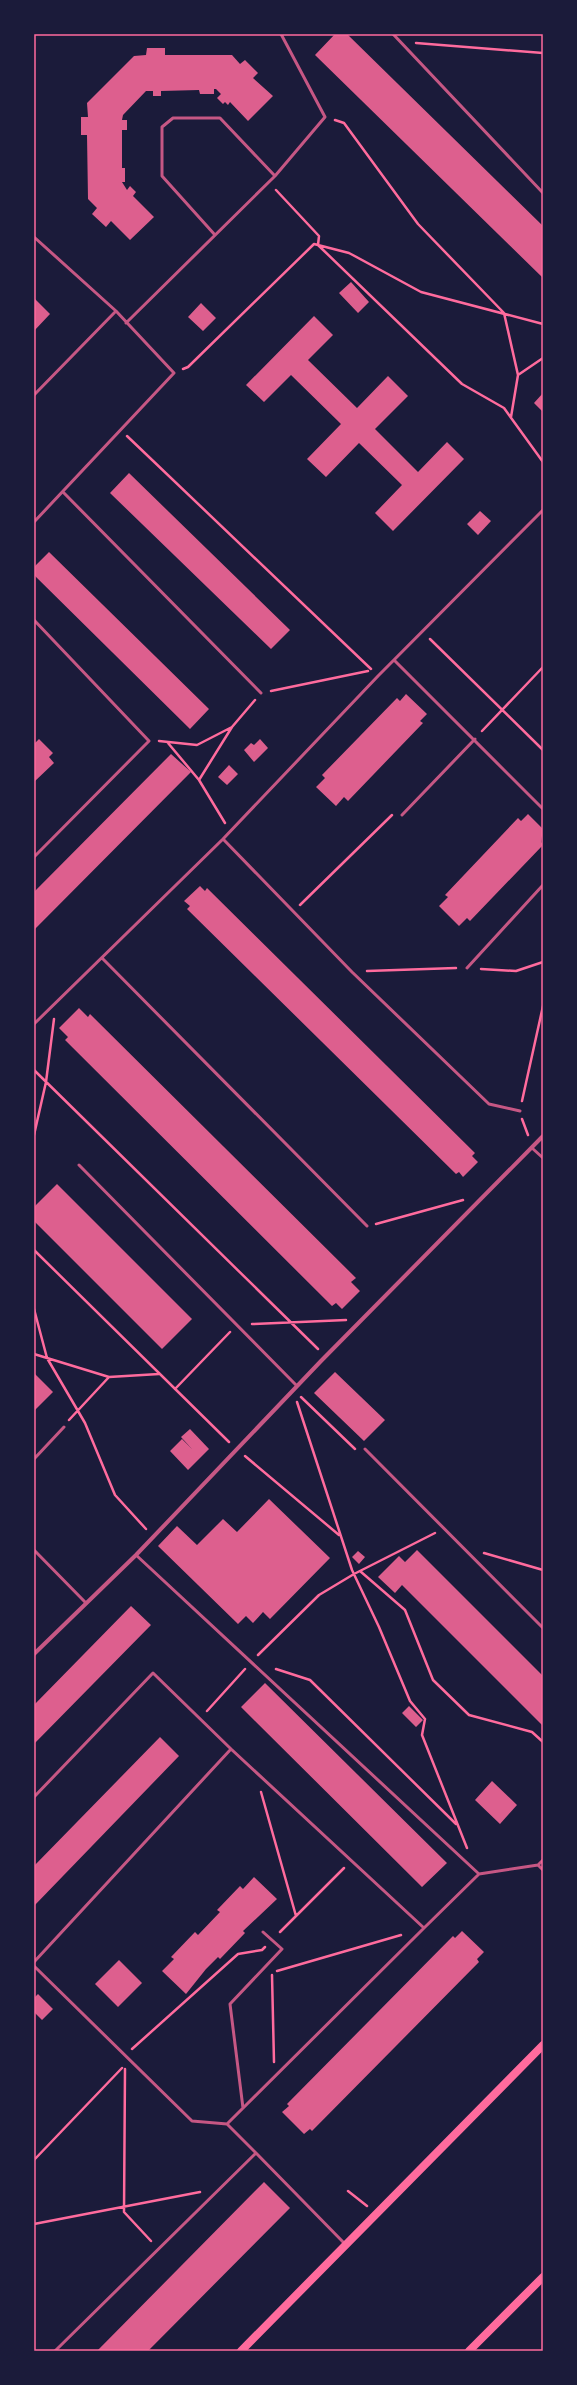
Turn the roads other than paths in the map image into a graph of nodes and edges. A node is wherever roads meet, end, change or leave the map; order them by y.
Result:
1 (282, 34) edge
2 (393, 34) edge
3 (275, 176) junction
4 (543, 193) edge
5 (215, 235) junction
6 (34, 237) edge
7 (116, 311) junction
8 (126, 323) junction
9 (34, 395) edge
10 (63, 492) junction
11 (543, 510) edge
12 (34, 522) edge
13 (34, 620) edge
14 (394, 660) junction
15 (261, 693) road end
16 (474, 739) junction
17 (543, 809) edge
18 (402, 815) road end
19 (223, 839) junction
20 (34, 857) edge
21 (543, 885) edge
22 (102, 958) junction
23 (467, 968) road end
24 (34, 1024) edge
25 (520, 1111) road end
26 (543, 1136) edge
27 (532, 1148) junction
28 (543, 1158) edge
29 (79, 1165) dead end
30 (367, 1226) road end
31 (297, 1386) junction
32 (64, 1426) road end
33 (365, 1449) road end
34 (34, 1459) edge
35 (34, 1550) edge
36 (136, 1555) junction
37 (85, 1602) junction
38 (543, 1628) edge
39 (34, 1654) edge
40 (231, 1749) junction
41 (34, 1797) edge
42 (543, 1860) edge
43 (538, 1865) junction
44 (543, 1870) edge
45 (479, 1874) junction
46 (424, 1928) junction
47 (263, 1932) dead end
48 (34, 1962) edge
49 (34, 1966) edge
50 (543, 2045) edge
51 (243, 2108) junction
52 (227, 2124) junction
53 (256, 2153) junction
54 (345, 2244) junction
55 (543, 2277) edge
56 (55, 2351) edge
57 (241, 2351) edge
58 (469, 2351) edge

1 - 3 lane
2 - 4 lane
3 - 5 lane
3 - 5 lane
5 - 8 lane
6 - 7 lane
7 - 8 lane
7 - 9 lane
8 - 10 lane
10 - 12 lane
10 - 15 lane
11 - 14 lane
13 - 20 lane
14 - 16 lane
14 - 19 lane
16 - 17 lane
16 - 18 lane
19 - 22 lane
19 - 25 lane
21 - 23 lane
22 - 24 lane
22 - 30 lane
26 - 27 street
27 - 28 lane
27 - 31 street
29 - 31 lane
31 - 36 street
32 - 34 lane
33 - 38 lane
35 - 37 lane
36 - 37 street
36 - 45 lane
37 - 39 street
40 - 41 lane
40 - 46 lane
40 - 48 lane
42 - 43 lane
43 - 44 lane
43 - 45 lane
45 - 46 lane
46 - 51 lane
47 - 51 lane
49 - 52 lane
50 - 54 main road
51 - 52 lane
52 - 53 lane
53 - 54 lane
53 - 56 lane
54 - 57 main road
55 - 58 main road

